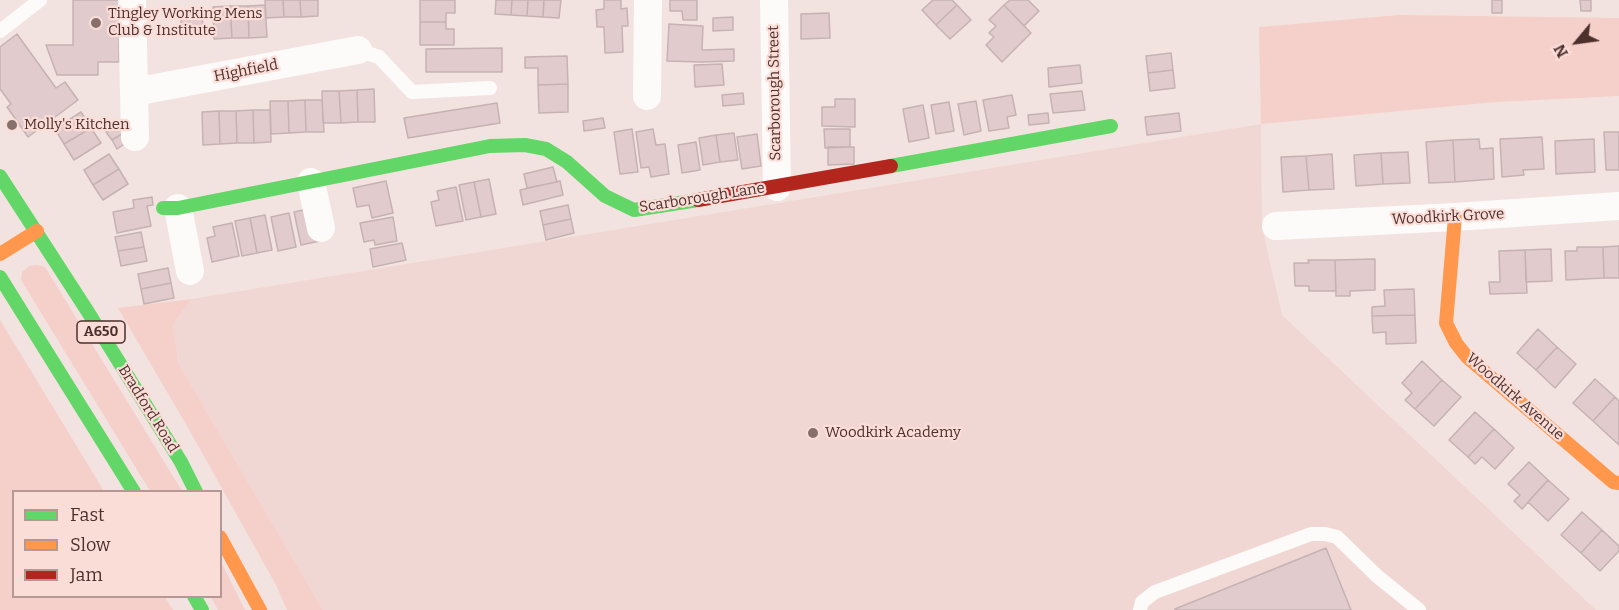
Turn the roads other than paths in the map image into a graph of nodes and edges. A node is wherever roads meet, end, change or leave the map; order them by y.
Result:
1 (40, 0) edge
2 (132, 0) edge
3 (648, 0) edge
4 (774, 0) edge
5 (0, 31) edge
6 (358, 50) joint
7 (490, 88) dead end
8 (134, 92) junction
9 (647, 96) dead end
10 (1111, 126) dead end
11 (135, 137) dead end
12 (0, 176) edge
13 (311, 182) junction
14 (777, 187) junction
15 (1619, 206) edge
16 (171, 208) joint
17 (1455, 217) junction
18 (1276, 226) dead end
19 (321, 228) dead end
20 (37, 231) junction
21 (0, 254) edge
22 (190, 271) dead end
23 (0, 277) edge
24 (1619, 483) edge
25 (133, 490) edge
26 (195, 490) edge
27 (222, 541) edge
28 (260, 610) edge
29 (1140, 610) edge
30 (1419, 610) edge

1 - 5 lane
2 - 8 street
3 - 9 street
4 - 14 street, Scarborough Street
6 - 7 lane
6 - 8 street, Highfield
8 - 11 street
10 - 14 street, Scarborough Lane
12 - 20 street, Bradford Road / A650
13 - 14 street, Scarborough Lane
13 - 16 street, Scarborough Lane
13 - 19 street
15 - 17 street, Woodkirk Grove
16 - 22 street, Scarborough Lane
17 - 18 street, Woodkirk Grove
17 - 24 street, Woodkirk Avenue
20 - 21 street
20 - 26 street, Bradford Road / A650
23 - 25 street
27 - 28 street
29 - 30 lane

